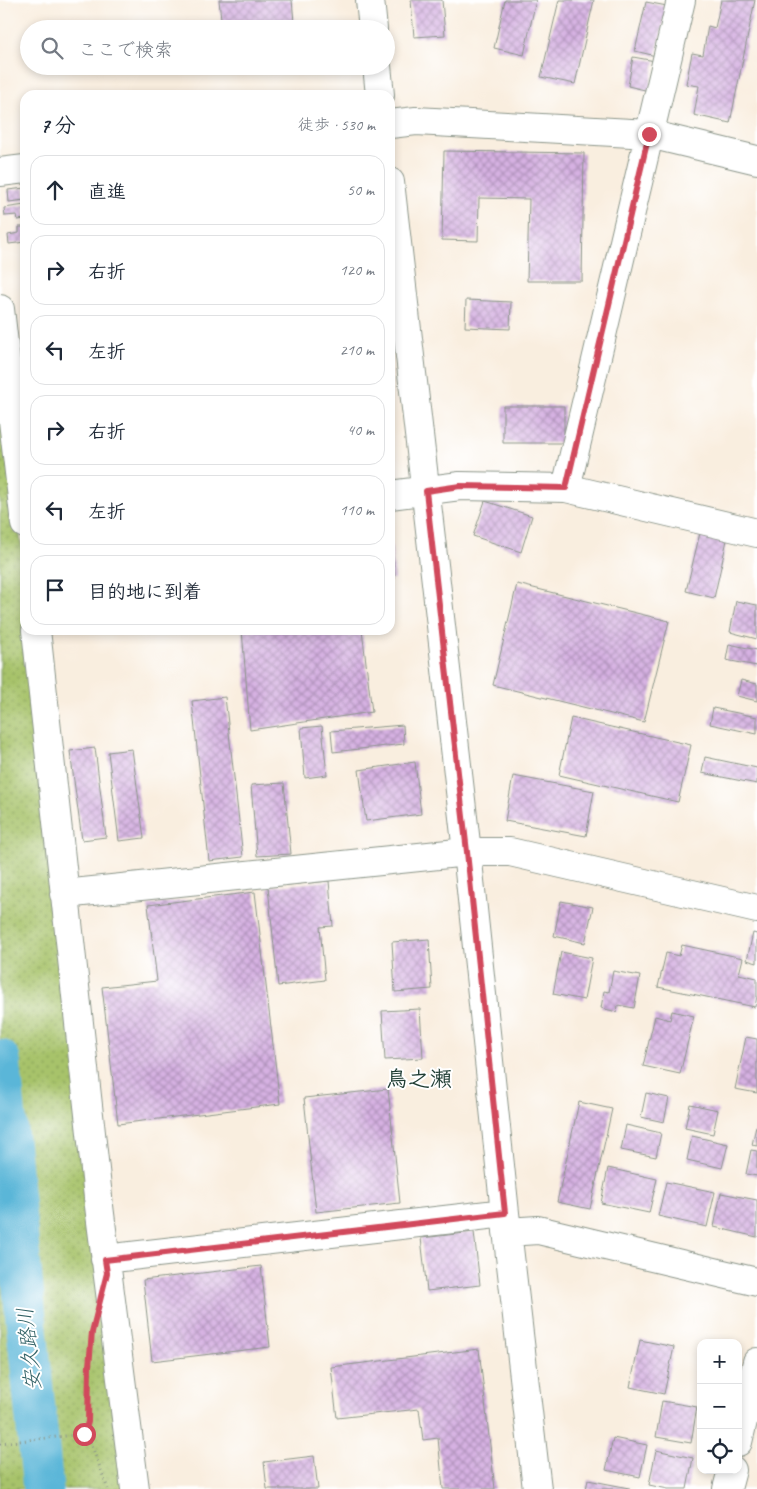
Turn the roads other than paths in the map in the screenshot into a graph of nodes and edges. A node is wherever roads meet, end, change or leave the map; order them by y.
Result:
1 (370, 0) edge
2 (681, 0) edge
3 (372, 20) edge
4 (378, 75) edge
5 (379, 90) edge
6 (395, 123) edge
7 (649, 134) junction
8 (757, 160) edge
9 (20, 169) edge
10 (0, 172) edge
11 (395, 225) edge
12 (0, 309) edge
13 (20, 481) edge
14 (566, 488) junction
15 (426, 491) junction
16 (395, 494) edge
17 (757, 533) edge
18 (37, 635) edge
19 (467, 852) junction
20 (64, 894) junction
21 (757, 909) edge
22 (506, 1222) junction
23 (105, 1260) junction
24 (757, 1282) edge
25 (757, 1362) edge
26 (741, 1429) edge
27 (731, 1474) edge
28 (135, 1489) edge
29 (537, 1489) edge
30 (727, 1489) edge

1 - 3 street
2 - 7 street
4 - 5 street
6 - 7 street
7 - 8 street
7 - 14 street
9 - 10 street
11 - 15 street
12 - 13 street
14 - 15 street
14 - 17 street
15 - 16 street
15 - 19 street
18 - 20 street
19 - 20 street
19 - 21 street
19 - 22 street
20 - 23 street
22 - 23 street
22 - 24 street
22 - 29 street
23 - 28 street
25 - 26 street
27 - 30 street

